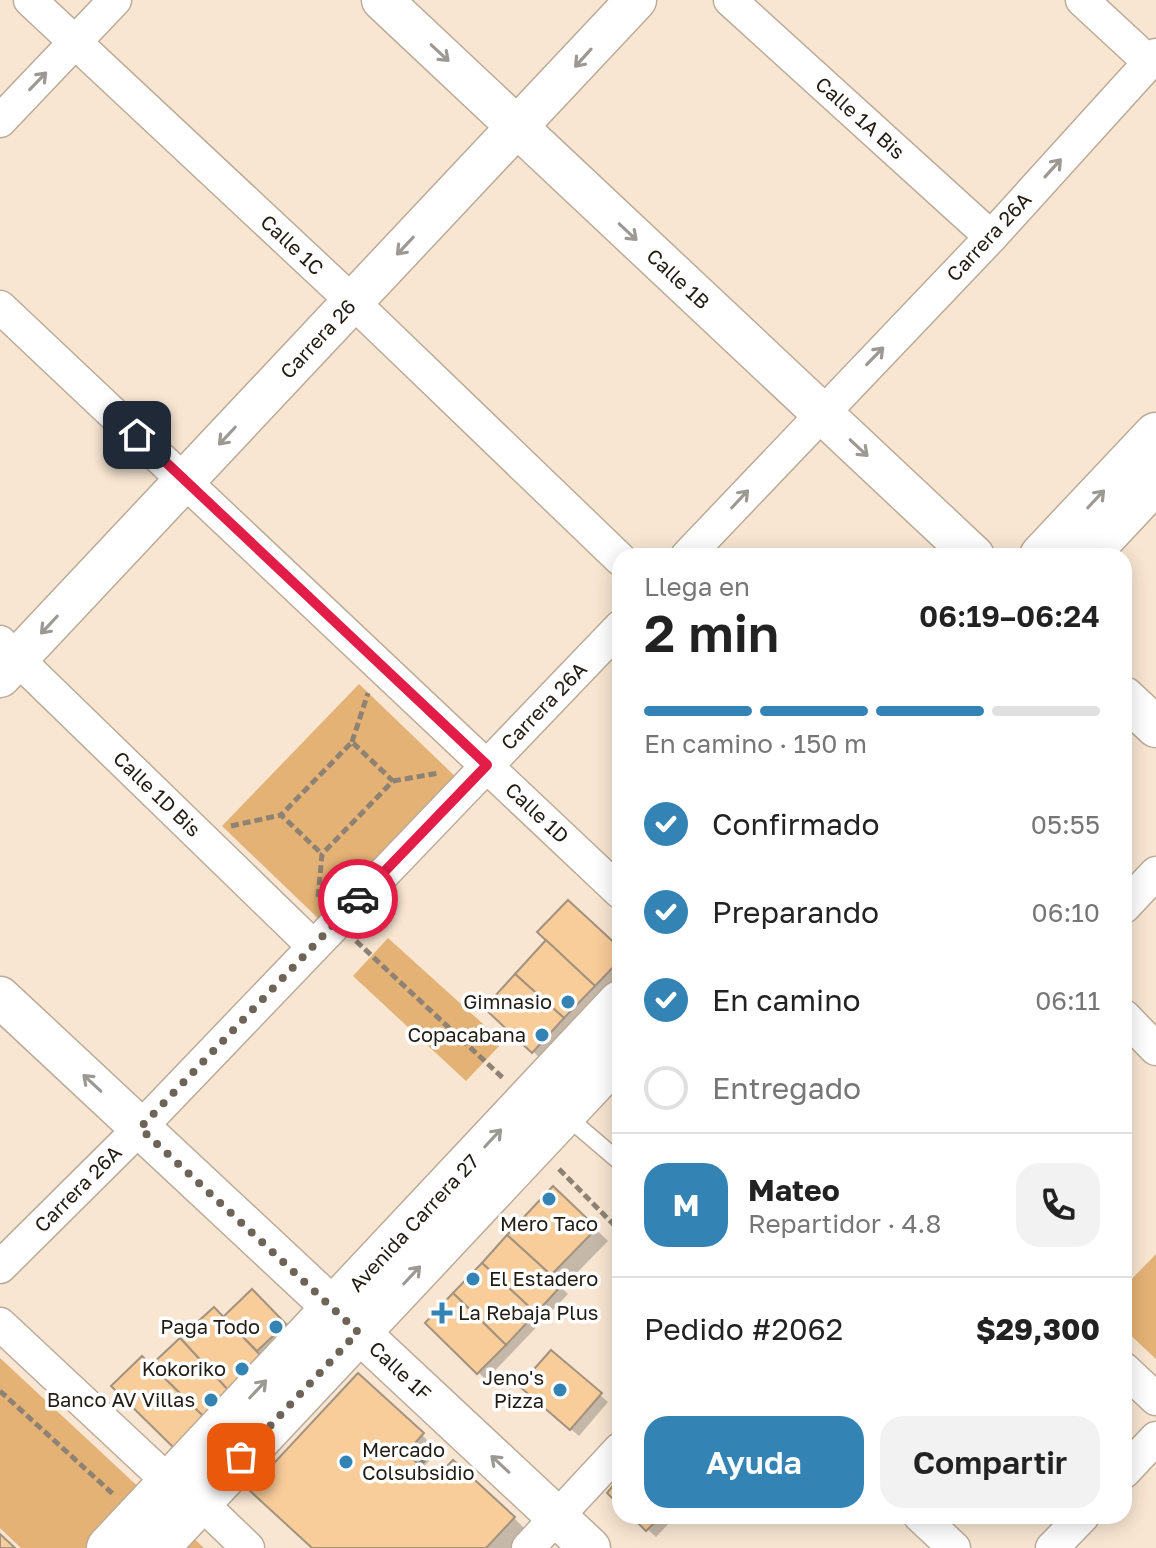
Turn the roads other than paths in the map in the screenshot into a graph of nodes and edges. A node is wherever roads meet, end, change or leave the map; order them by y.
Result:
1 (30, 0) edge
2 (115, 0) edge
3 (382, 0) edge
4 (636, 0) edge
5 (730, 0) edge
6 (1082, 0) edge
7 (76, 41) junction
8 (1152, 58) edge
9 (0, 121) edge
10 (516, 127) junction
11 (991, 237) junction
12 (353, 302) junction
13 (0, 307) edge
14 (821, 413) junction
15 (1156, 435) edge
16 (1156, 480) edge
17 (184, 482) junction
18 (694, 548) edge
19 (965, 548) edge
20 (1050, 548) edge
21 (1092, 548) edge
22 (612, 551) edge
23 (612, 635) edge
24 (6, 660) edge
25 (1132, 704) edge
26 (1156, 727) edge
27 (487, 765) junction
28 (1156, 873) edge
29 (612, 884) edge
30 (1132, 898) edge
31 (313, 946) junction
32 (0, 997) edge
33 (612, 1015) edge
34 (1132, 1024) edge
35 (1156, 1049) edge
36 (612, 1060) edge
37 (542, 1120) junction
38 (140, 1128) junction
39 (612, 1158) edge
40 (0, 1267) edge
41 (346, 1320) junction
42 (0, 1324) edge
43 (1132, 1376) edge
44 (1156, 1399) edge
45 (1156, 1438) edge
46 (612, 1458) edge
47 (1132, 1464) edge
48 (185, 1492) junction
49 (557, 1517) junction
50 (928, 1524) edge
51 (1075, 1524) edge
52 (134, 1538) edge
53 (248, 1548) edge
54 (528, 1548) edge
55 (590, 1548) edge
56 (954, 1548) edge
57 (1052, 1548) edge

1 - 7 street, Calle 1C
2 - 7 street
3 -> 10 street, Calle 1B
4 -> 10 street, Carrera 26
5 - 11 street, Calle 1A Bis
6 - 8 street
9 -> 7 street
7 - 12 street, Calle 1C
11 -> 8 street, Carrera 26A
10 -> 12 street, Carrera 26
10 -> 14 street, Calle 1B
14 -> 11 street, Carrera 26A
12 -> 17 street, Carrera 26
12 - 22 street, Calle 1C
13 - 17 street, Calle 1D
18 -> 14 street, Carrera 26A
14 -> 19 street, Calle 1B
20 -> 15 main road
16 - 21 main road
17 -> 24 street, Carrera 26
17 - 27 street, Calle 1D
23 - 27 street, Carrera 26A
24 - 31 street, Calle 1D Bis
25 - 26 street
27 - 29 street, Calle 1D
27 - 31 street, Carrera 26A
28 - 30 street
31 - 38 street, Carrera 26A
38 -> 32 street, Calle 1F
33 - 37 main road, Avenida Carrera 27
34 - 35 street
36 - 37 main road, Avenida Carrera 27
37 - 39 lane
41 -> 37 main road, Avenida Carrera 27
38 - 40 street, Carrera 26A
38 - 41 street, Calle 1F
48 -> 41 main road, Avenida Carrera 27
49 -> 41 street, Calle 1F
42 - 48 street
43 - 44 street
45 - 47 street
46 - 49 street
48 - 52 main road, Avenida Carrera 27
48 - 53 street
49 - 54 street
49 - 55 street, Calle 1F
50 - 56 street
51 - 57 street

